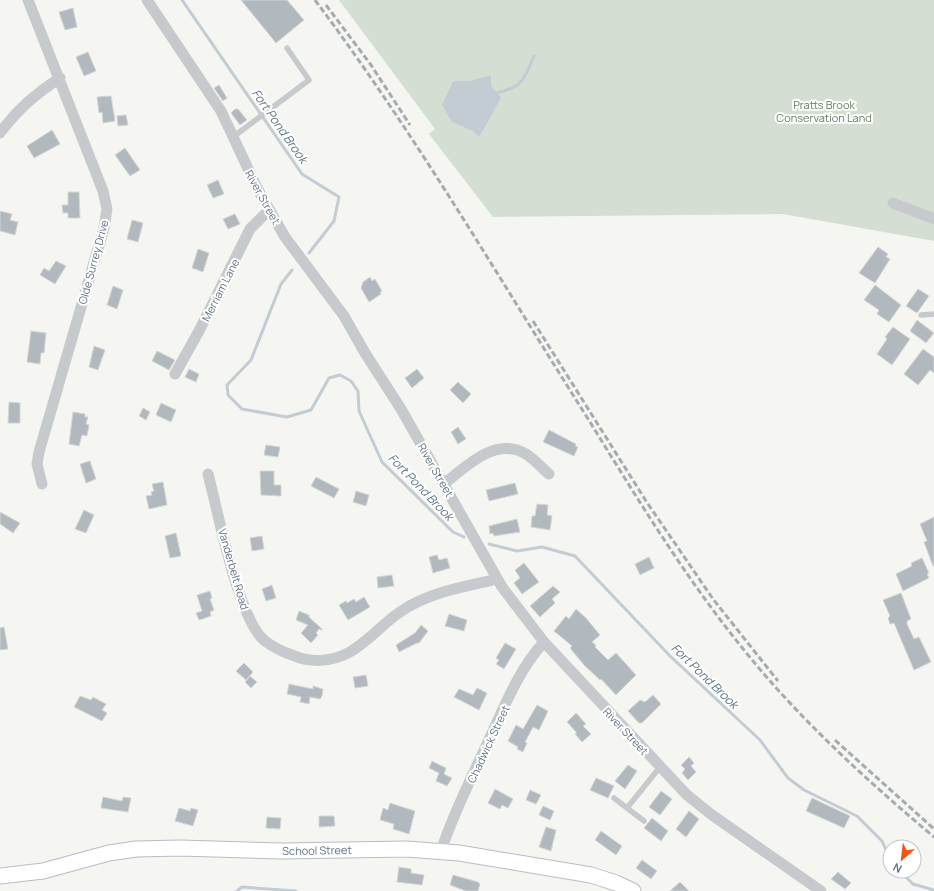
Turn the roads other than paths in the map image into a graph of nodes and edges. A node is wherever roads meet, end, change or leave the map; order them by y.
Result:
1 (28, 0) edge
2 (147, 0) edge
3 (287, 48) dead end
4 (60, 78) junction
5 (0, 133) edge
6 (233, 138) junction
7 (893, 203) dead end
8 (269, 210) junction
9 (934, 219) edge
10 (934, 314) edge
11 (921, 315) dead end
12 (175, 374) dead end
13 (208, 474) dead end
14 (549, 474) dead end
15 (42, 484) dead end
16 (444, 484) junction
17 (497, 579) junction
18 (544, 642) junction
19 (660, 767) junction
20 (614, 798) dead end
21 (627, 808) junction
22 (644, 821) dead end
23 (441, 851) junction
24 (0, 876) edge
25 (633, 891) edge
26 (821, 891) edge

1 - 4 street, Olde Surrey Drive
2 - 6 street, River Street
3 - 6 lane
4 - 5 street
4 - 15 street, Olde Surrey Drive
6 - 8 street, River Street
7 - 9 street
8 - 12 street, Merriam Lane
8 - 16 street, River Street
10 - 11 lane
13 - 17 street, Vanderbelt Road
14 - 16 street
16 - 17 street, River Street
17 - 18 street, River Street
18 - 19 street, River Street
18 - 23 street, Chadwick Street
19 - 21 lane
19 - 26 street, River Street
20 - 21 lane
21 - 22 lane
23 - 24 street, School Street
23 - 25 street, School Street

